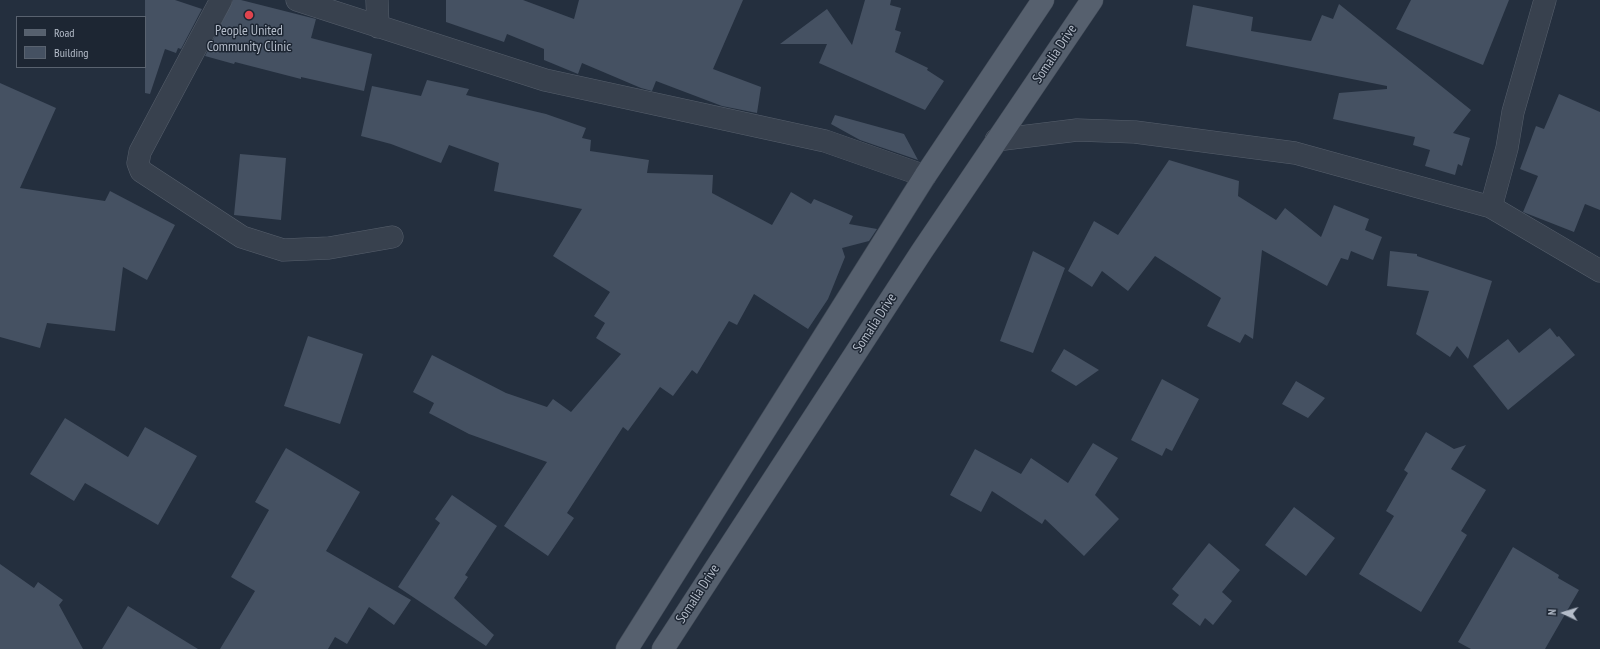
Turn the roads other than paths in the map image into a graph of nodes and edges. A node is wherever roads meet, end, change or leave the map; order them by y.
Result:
1 (221, 0) edge
2 (297, 0) edge
3 (377, 0) edge
4 (1043, 0) edge
5 (1092, 0) edge
6 (1545, 0) edge
7 (378, 27) junction
8 (996, 140) junction
9 (925, 176) junction
10 (1491, 207) junction
11 (392, 237) dead end
12 (1600, 271) edge
13 (627, 649) edge
14 (663, 649) edge

1 - 11 street
2 - 7 street
3 - 7 street
4 - 9 main road
5 - 8 main road, Somalia Drive
6 - 10 street
7 - 9 street
8 - 10 street
8 - 14 main road, Somalia Drive
9 - 13 main road
10 - 12 street

